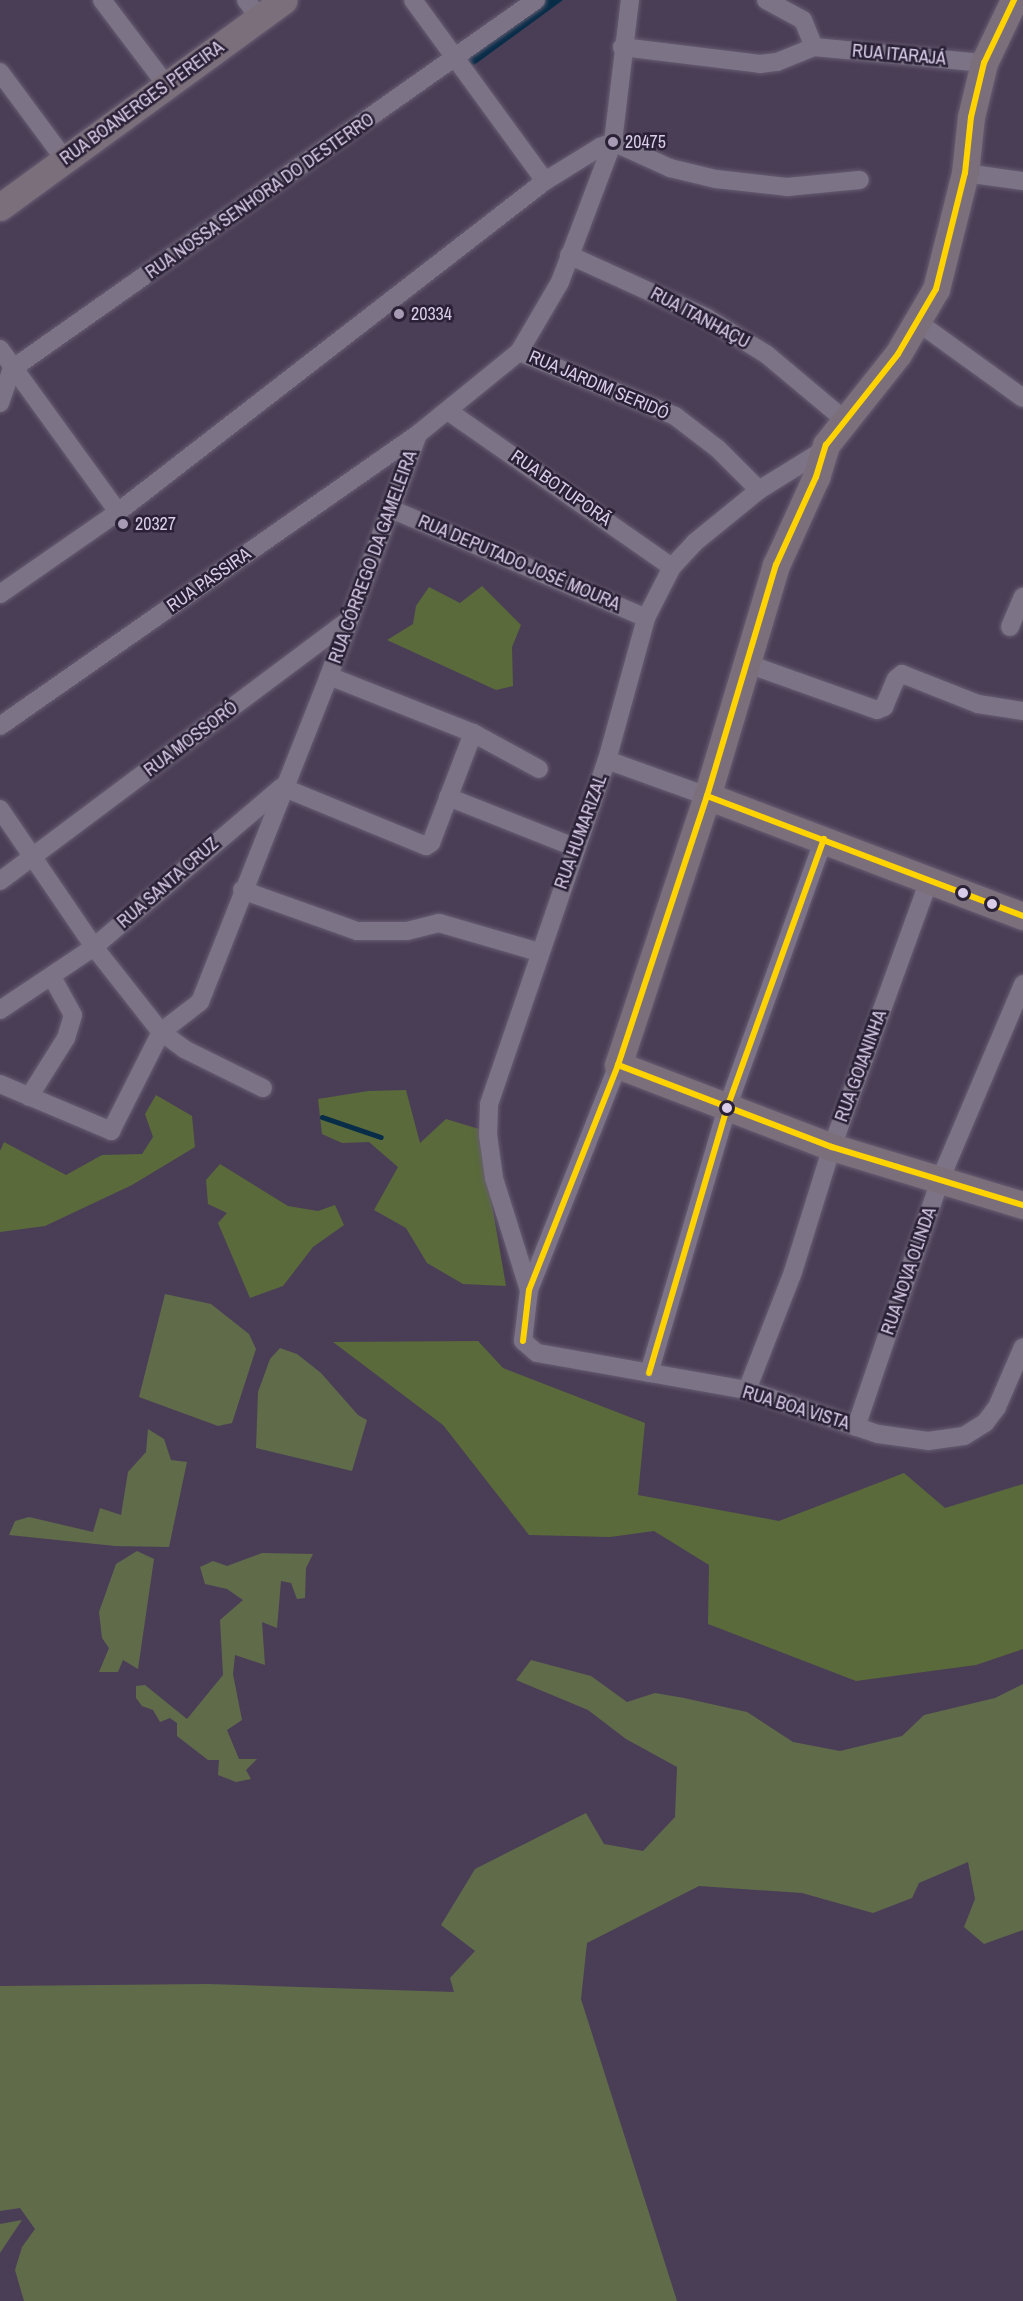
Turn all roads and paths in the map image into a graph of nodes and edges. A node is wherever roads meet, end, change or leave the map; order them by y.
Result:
1 (102, 0) edge
2 (284, 0) edge
3 (413, 0) edge
4 (536, 0) edge
5 (630, 0) edge
6 (766, 0) edge
7 (1014, 0) edge
8 (253, 9) edge
9 (813, 46) junction
10 (622, 47) junction
11 (456, 59) junction
12 (984, 63) junction
13 (0, 72) edge
14 (167, 86) junction
15 (613, 142) junction
16 (65, 160) junction
17 (965, 173) junction
18 (860, 180) dead end
19 (545, 181) junction
20 (1023, 181) edge
21 (0, 207) edge
22 (569, 255) junction
23 (919, 323) junction
24 (0, 349) edge
25 (519, 352) junction
26 (12, 369) junction
27 (1023, 398) edge
28 (0, 403) edge
29 (448, 411) junction
30 (847, 422) junction
31 (418, 434) junction
32 (826, 445) junction
33 (759, 490) junction
34 (391, 509) junction
35 (118, 512) junction
36 (672, 567) junction
37 (0, 594) edge
38 (1023, 597) edge
39 (646, 618) junction
40 (349, 620) junction
41 (1010, 627) dead end
42 (748, 664) junction
43 (329, 676) junction
44 (1023, 711) edge
45 (0, 726) edge
46 (473, 733) junction
47 (607, 760) junction
48 (539, 769) dead end
49 (282, 787) junction
50 (448, 796) junction
51 (707, 796) junction
52 (0, 809) edge
53 (824, 839) junction
54 (574, 847) junction
55 (34, 858) junction
56 (930, 878) junction
57 (0, 881) edge
58 (242, 890) junction
59 (1023, 916) edge
60 (94, 947) junction
61 (539, 952) junction
62 (52, 977) junction
63 (1023, 984) edge
64 (0, 1010) edge
65 (161, 1032) junction
66 (618, 1065) junction
67 (0, 1084) edge
68 (262, 1088) dead end
69 (29, 1097) junction
70 (727, 1108) junction
71 (832, 1147) junction
72 (940, 1180) junction
73 (1023, 1205) edge
74 (529, 1290) junction
75 (1023, 1349) edge
76 (649, 1373) junction
77 (747, 1390) junction
78 (856, 1427) junction

1 - 14 street
2 - 8 street, RUA BOANERGES PEREIRA
3 - 11 street
4 - 11 street, RUA NOSSA SENHORA DO DESTERRO
5 - 10 street, RUA CÓRREGO DA GAMELEIRA
6 - 9 street
7 - 12 street
8 - 14 street, RUA BOANERGES PEREIRA
9 - 10 street
9 - 12 street, RUA ITARAJÁ
10 - 15 street, RUA CÓRREGO DA GAMELEIRA
11 - 19 street
11 - 26 street, RUA NOSSA SENHORA DO DESTERRO
12 - 17 street
13 - 16 street
14 - 16 street, RUA BOANERGES PEREIRA
15 - 18 street
15 - 19 street
15 - 22 street, RUA CÓRREGO DA GAMELEIRA
16 - 21 street, RUA BOANERGES PEREIRA
17 - 20 street
17 - 23 street
19 - 35 street
22 - 25 street, RUA CÓRREGO DA GAMELEIRA
22 - 30 street, RUA ITANHAÇU
23 - 27 street
23 - 30 street
24 - 26 street
25 - 29 street, RUA CÓRREGO DA GAMELEIRA
25 - 33 street, RUA JARDIM SERIDÓ
26 - 28 street
26 - 35 street
29 - 31 street, RUA CÓRREGO DA GAMELEIRA
29 - 36 street, RUA BOTUPORÃ
30 - 32 street
31 - 34 street, RUA CÓRREGO DA GAMELEIRA
31 - 45 street, RUA PASSIRA
32 - 33 street, RUA HUMARIZAL
32 - 42 street
33 - 36 street, RUA HUMARIZAL
34 - 39 street, RUA DEPUTADO JOSÉ MOURA
34 - 40 street, RUA CÓRREGO DA GAMELEIRA
35 - 37 street
36 - 39 street, RUA HUMARIZAL
38 - 41 street
39 - 47 street, RUA HUMARIZAL
40 - 43 street, RUA CÓRREGO DA GAMELEIRA
40 - 55 street, RUA MOSSORÓ
42 - 44 street
42 - 51 street
43 - 46 street
43 - 49 street, RUA CÓRREGO DA GAMELEIRA
46 - 48 street
46 - 50 street
47 - 51 street
47 - 54 street, RUA HUMARIZAL
49 - 50 street
49 - 58 street, RUA CÓRREGO DA GAMELEIRA
49 - 60 street, RUA SANTA CRUZ
50 - 54 street
51 - 53 street
51 - 66 street
52 - 55 street
53 - 56 street
53 - 70 street
54 - 61 street, RUA HUMARIZAL
55 - 57 street, RUA MOSSORÓ
55 - 60 street
56 - 59 street
56 - 71 street, RUA GOIANINHA
58 - 61 street
58 - 65 street, RUA CÓRREGO DA GAMELEIRA
60 - 62 street, RUA SANTA CRUZ
60 - 65 street
61 - 74 street, RUA HUMARIZAL
62 - 64 street, RUA SANTA CRUZ
62 - 69 street
63 - 72 street, RUA NOVA OLINDA
65 - 68 street
65 - 69 street
66 - 70 street
66 - 74 street
67 - 69 street
70 - 71 street
70 - 76 street
71 - 72 street
71 - 77 street, RUA GOIANINHA
72 - 73 street
72 - 78 street, RUA NOVA OLINDA
74 - 76 street, RUA BOA VISTA
75 - 78 street, RUA BOA VISTA
76 - 77 street, RUA BOA VISTA
77 - 78 street, RUA BOA VISTA

